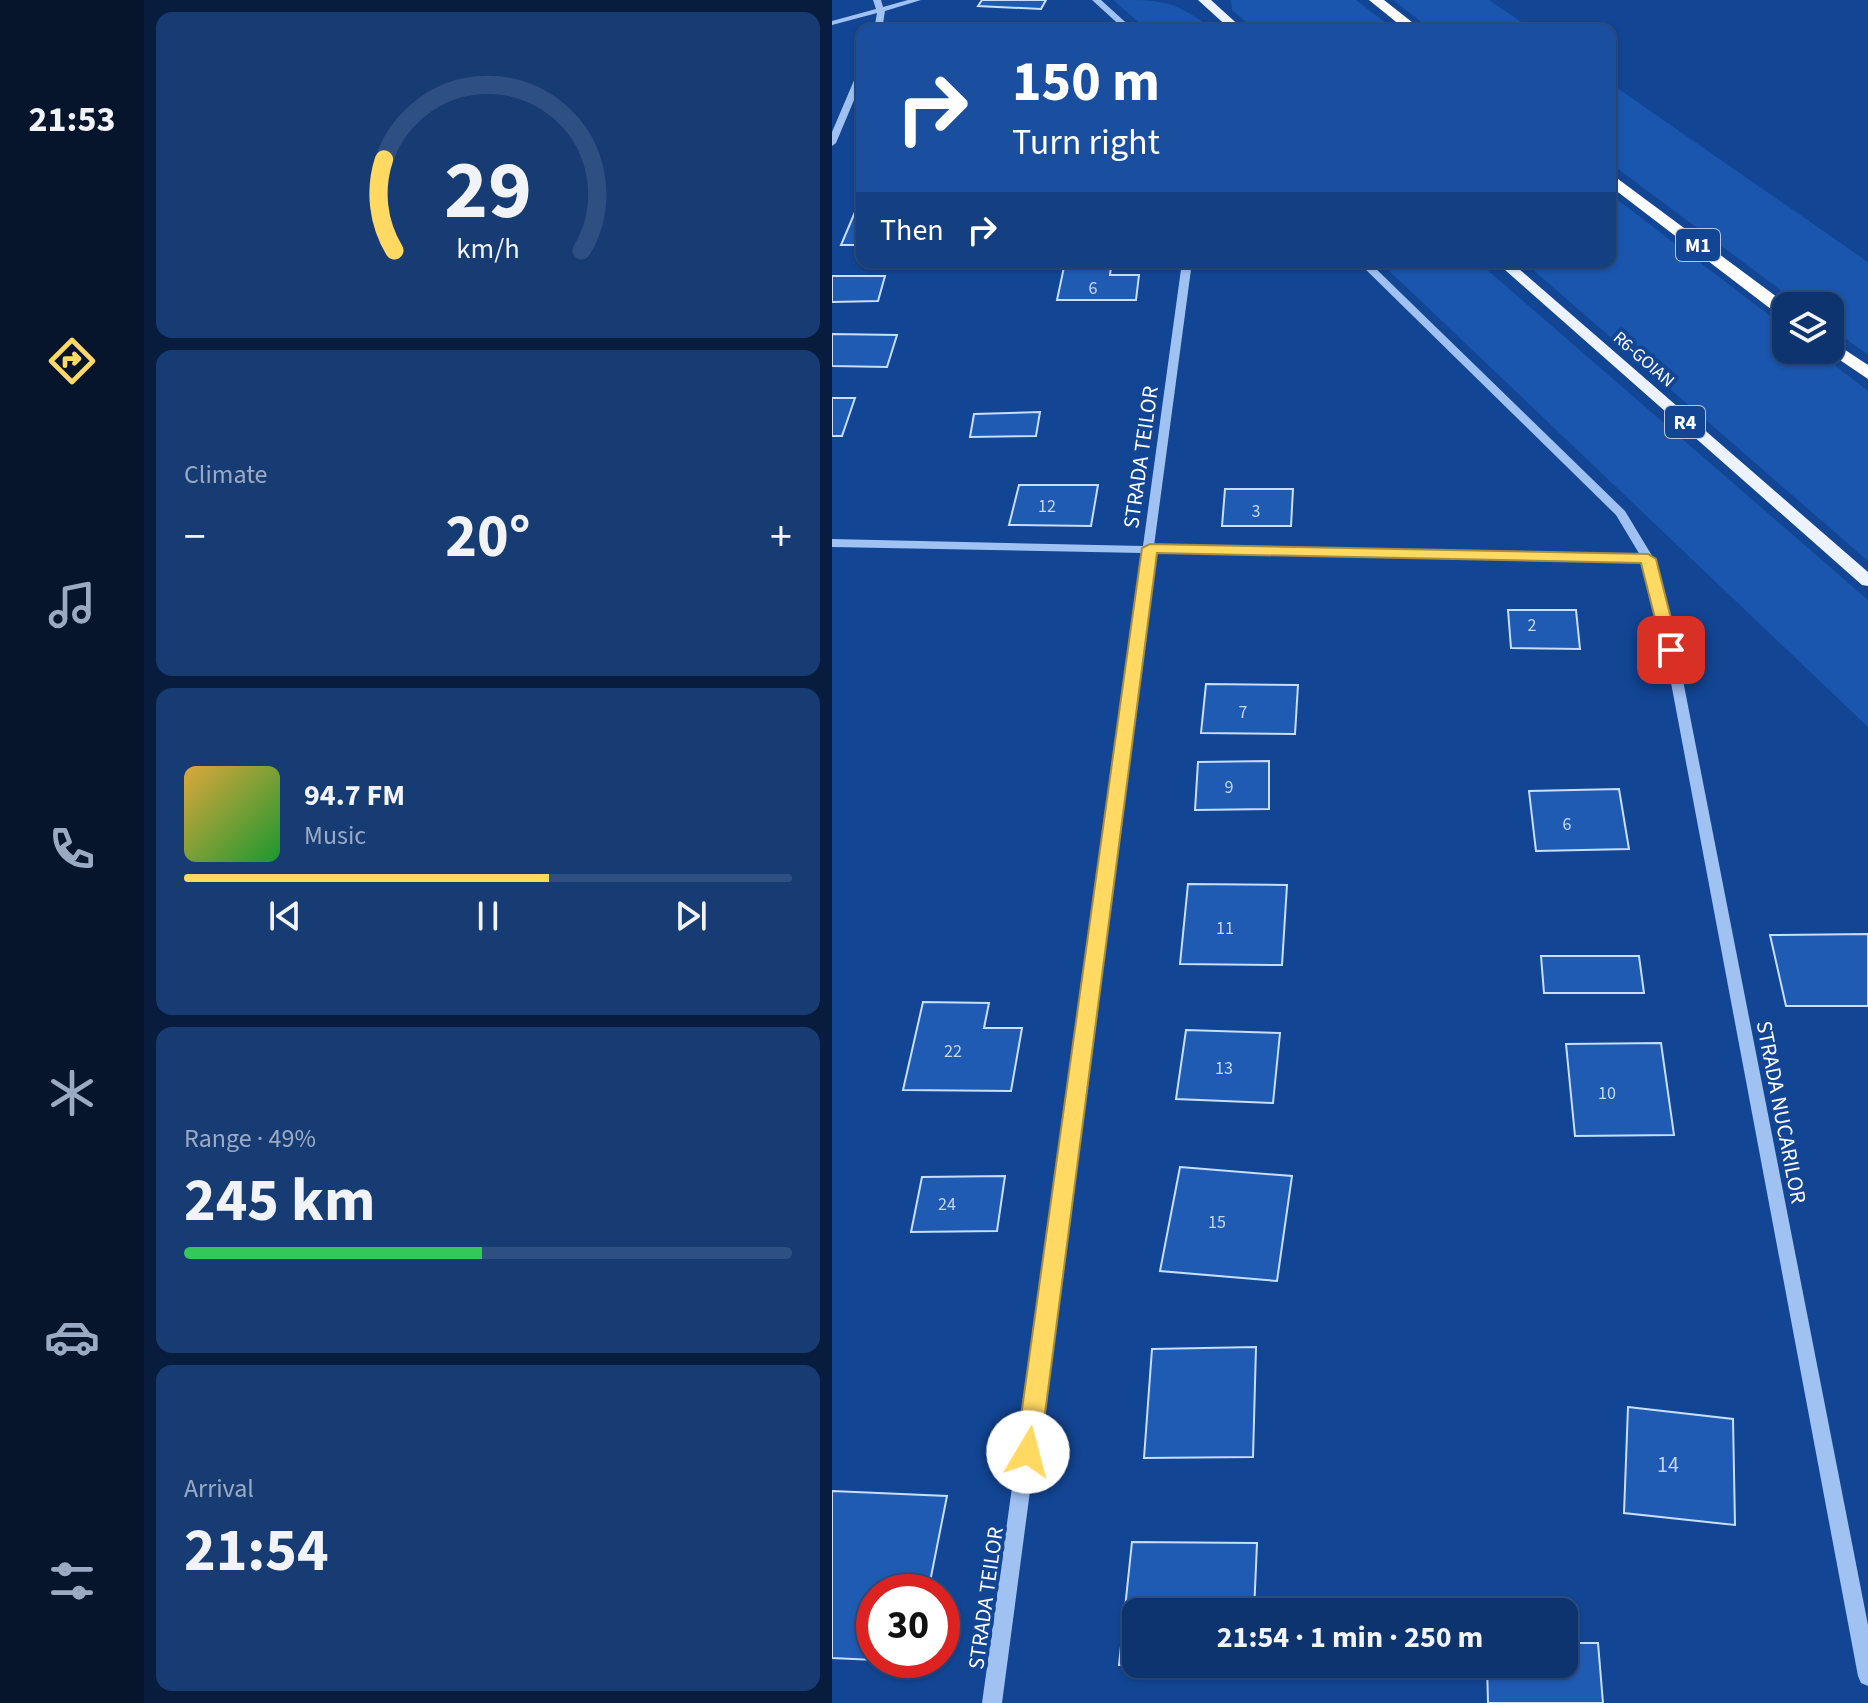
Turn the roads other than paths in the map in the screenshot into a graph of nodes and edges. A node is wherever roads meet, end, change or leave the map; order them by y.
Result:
1 (877, 0) edge
2 (917, 0) edge
3 (1096, 0) edge
4 (1204, 0) edge
5 (1376, 0) edge
6 (881, 11) junction
7 (832, 23) edge
8 (879, 24) edge
9 (1123, 24) edge
10 (1231, 24) edge
11 (1407, 24) edge
12 (856, 85) edge
13 (832, 143) edge
14 (1616, 183) edge
15 (1186, 268) edge
16 (1369, 268) edge
17 (1510, 268) edge
18 (1772, 301) edge
19 (1844, 356) edge
20 (1868, 374) edge
21 (832, 543) edge
22 (1150, 548) junction
23 (1648, 559) junction
24 (1868, 581) edge
25 (1868, 1676) edge
26 (992, 1703) edge

1 - 6 street
2 - 6 street
3 - 9 street
4 - 10 main road
5 - 11 highway
6 - 7 street
6 - 8 street
12 - 13 street
14 - 18 highway, M1
15 - 22 street, STRADA TEILOR
16 - 23 street, STRADA NUCARILOR
17 - 24 main road, R6-GOIAN / R4
19 - 20 highway
21 - 22 street
22 - 23 street
22 - 26 street, STRADA TEILOR
23 - 25 street, STRADA NUCARILOR

